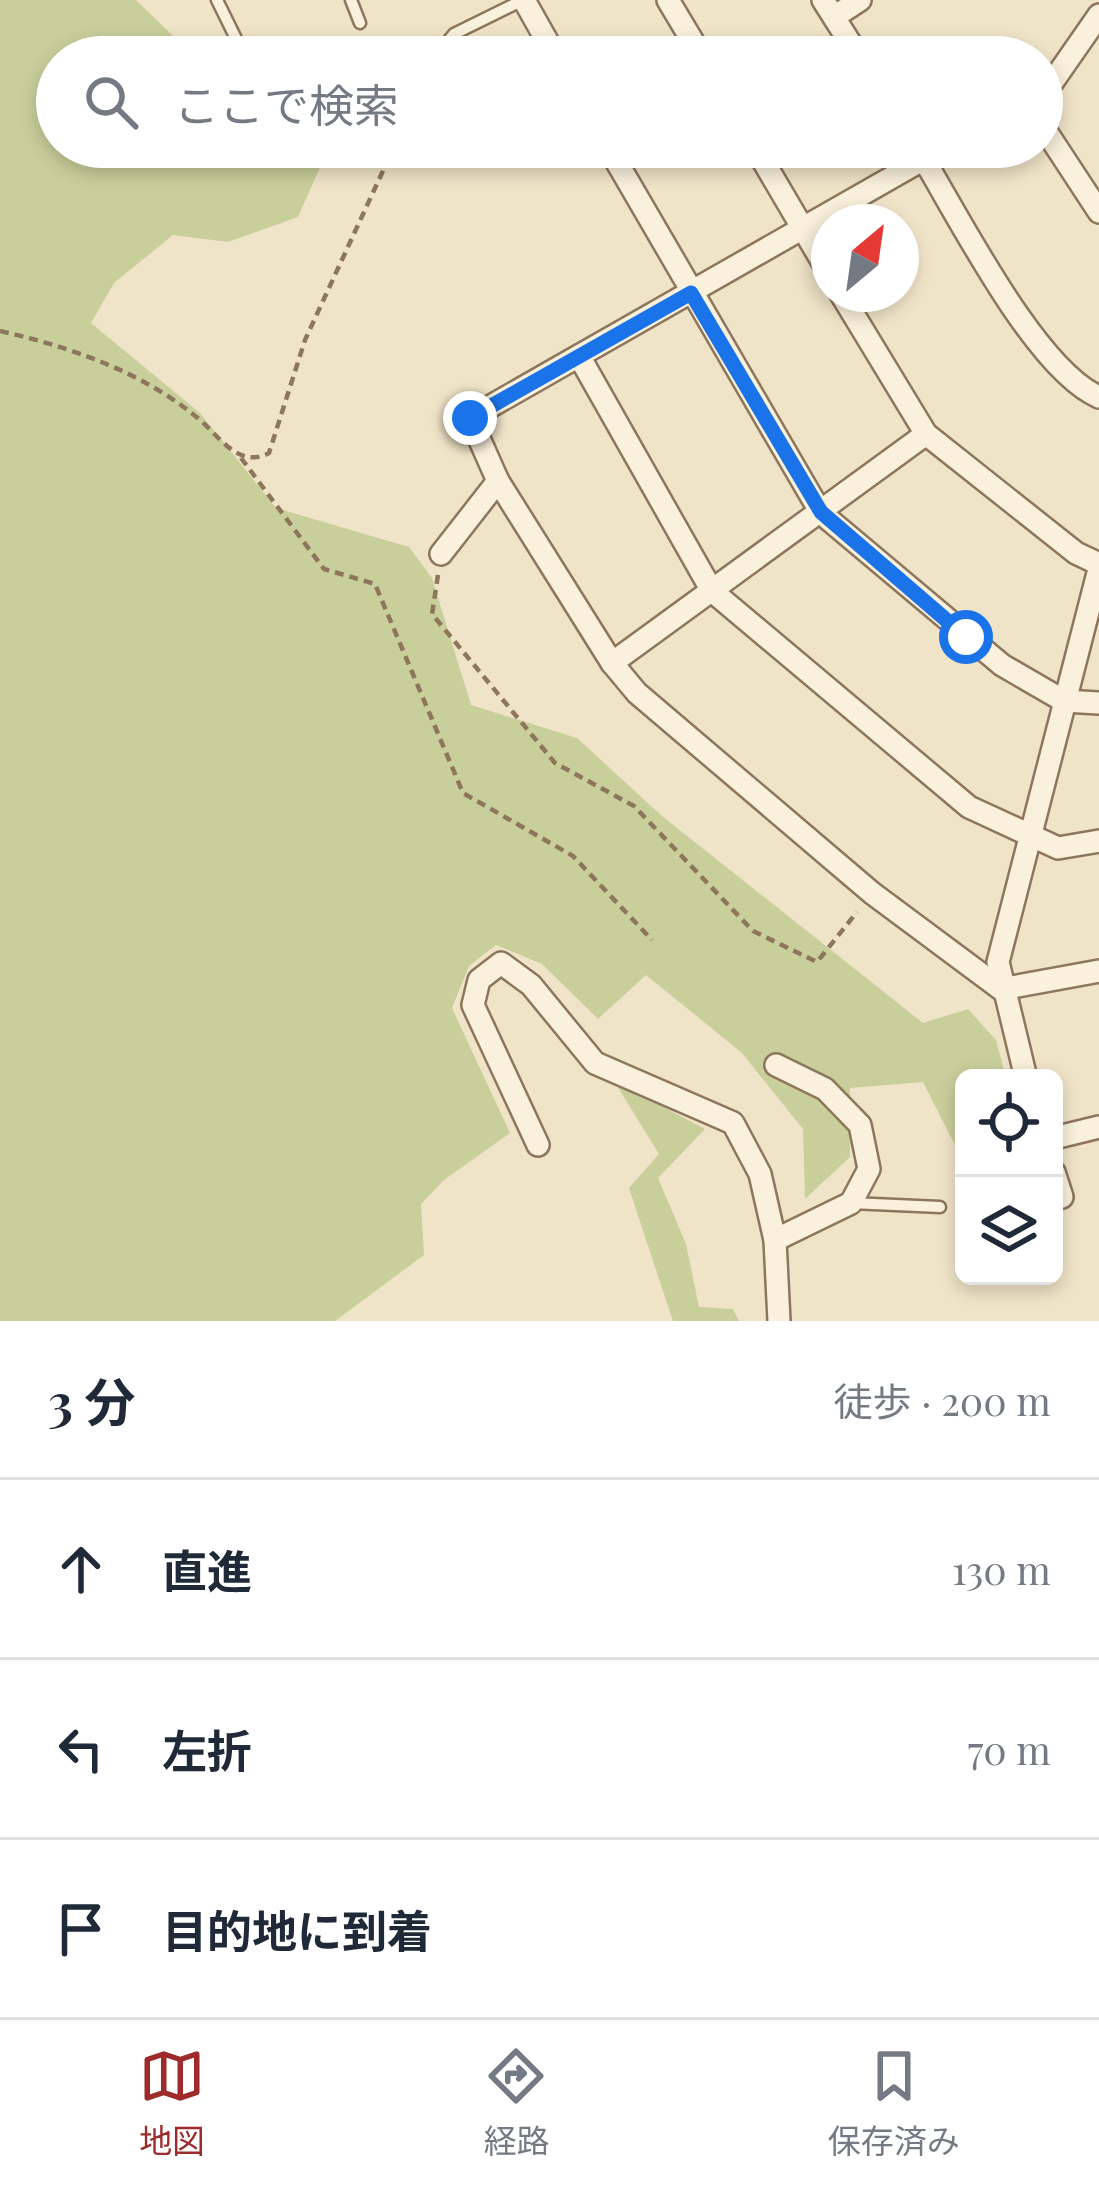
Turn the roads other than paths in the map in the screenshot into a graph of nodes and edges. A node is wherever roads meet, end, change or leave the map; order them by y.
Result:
1 (218, 0) edge
2 (351, 0) edge
3 (668, 0) edge
4 (860, 0) edge
5 (518, 1) edge
6 (829, 8) edge
7 (1099, 15) edge
8 (360, 23) dead end
9 (235, 36) edge
10 (452, 36) edge
11 (542, 36) edge
12 (689, 36) edge
13 (847, 36) edge
14 (1063, 67) edge
15 (1063, 157) edge
16 (620, 168) edge
17 (767, 168) edge
18 (897, 168) edge
19 (930, 168) edge
20 (1099, 212) edge
21 (803, 228) junction
22 (811, 242) edge
23 (691, 293) junction
24 (852, 312) edge
25 (579, 356) junction
26 (1099, 397) edge
27 (926, 434) junction
28 (498, 481) junction
29 (821, 512) junction
30 (441, 554) road end
31 (1099, 567) edge
32 (712, 591) junction
33 (612, 663) junction
34 (1064, 701) junction
35 (1099, 703) edge
36 (1028, 836) junction
37 (1099, 841) edge
38 (1099, 971) edge
39 (1001, 988) junction
40 (776, 1065) dead end
41 (1024, 1069) edge
42 (1099, 1127) edge
43 (1063, 1136) edge
44 (538, 1145) dead end
45 (851, 1203) junction
46 (940, 1207) dead end
47 (775, 1240) junction
48 (779, 1321) edge

1 - 9 lane
2 - 8 lane
3 - 12 street
4 - 6 street
5 - 10 lane
5 - 11 street
6 - 13 street
7 - 14 street
15 - 20 street
16 - 23 street
17 - 21 street
18 - 21 street
19 - 26 street
21 - 22 street
21 - 23 street
23 - 25 street
23 - 29 street
24 - 27 street
25 - 28 street
25 - 32 street
27 - 29 street
27 - 31 street
28 - 30 street
28 - 33 street
29 - 32 street
29 - 34 street
31 - 34 street
32 - 33 street
32 - 36 street
33 - 39 street
34 - 35 street
34 - 36 street
36 - 37 street
36 - 39 street
38 - 39 street
39 - 41 street
40 - 45 street
42 - 43 street
44 - 47 street
45 - 46 lane
45 - 47 street
47 - 48 street

